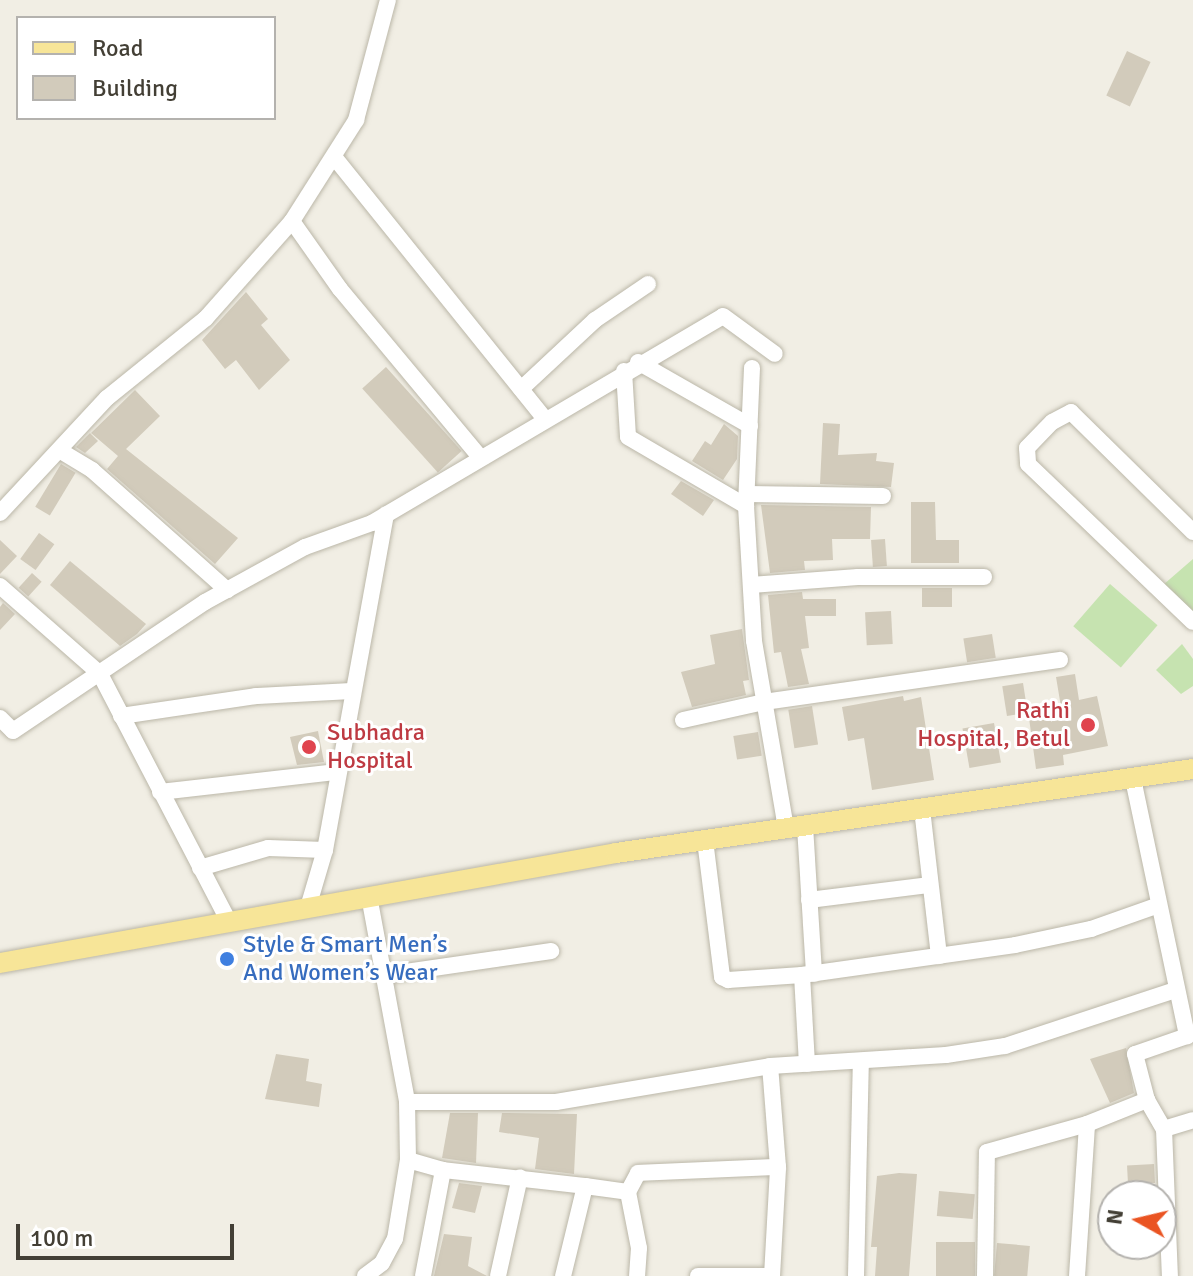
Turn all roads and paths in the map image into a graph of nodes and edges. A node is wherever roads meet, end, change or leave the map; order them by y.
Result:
1 (388, 0) edge
2 (335, 158) junction
3 (292, 221) junction
4 (648, 284) dead end
5 (775, 354) dead end
6 (631, 367) junction
7 (752, 368) dead end
8 (521, 389) junction
9 (546, 420) junction
10 (750, 426) junction
11 (59, 450) junction
12 (481, 458) junction
13 (883, 496) dead end
14 (746, 500) junction
15 (0, 513) edge
16 (386, 514) junction
17 (1193, 532) edge
18 (984, 577) dead end
19 (751, 585) junction
20 (0, 586) edge
21 (227, 590) junction
22 (1193, 622) edge
23 (1060, 660) dead end
24 (100, 674) junction
25 (353, 691) junction
26 (764, 702) junction
27 (121, 716) junction
28 (0, 718) edge
29 (683, 720) dead end
30 (6, 734) edge
31 (1193, 769) edge
32 (335, 772) junction
33 (1133, 779) junction
34 (160, 792) junction
35 (922, 809) junction
36 (796, 827) junction
37 (705, 840) junction
38 (325, 850) junction
39 (200, 868) junction
40 (930, 885) junction
41 (369, 896) junction
42 (809, 900) junction
43 (309, 904) junction
44 (1156, 906) junction
45 (228, 920) junction
46 (551, 951) dead end
47 (939, 956) junction
48 (0, 963) edge
49 (385, 975) junction
50 (808, 975) junction
51 (1182, 998) edge
52 (861, 1061) junction
53 (807, 1064) junction
54 (770, 1066) junction
55 (1147, 1100) junction
56 (407, 1102) junction
57 (1193, 1120) edge
58 (1087, 1124) junction
59 (1164, 1129) junction
60 (408, 1160) junction
61 (778, 1167) junction
62 (443, 1170) junction
63 (520, 1177) junction
64 (585, 1186) junction
65 (628, 1192) junction
66 (365, 1276) edge
67 (423, 1276) edge
68 (498, 1276) edge
69 (563, 1276) edge
70 (637, 1276) edge
71 (698, 1276) edge
72 (771, 1276) edge
73 (856, 1276) edge
74 (985, 1276) edge
75 (1077, 1276) edge
76 (1170, 1276) edge

1 - 2 street
2 - 3 street
2 - 8 street
3 - 11 street
3 - 12 street
4 - 8 street
5 - 6 street
6 - 9 street
6 - 10 street
6 - 14 street
7 - 10 street
8 - 9 street
9 - 12 street
10 - 14 street
11 - 15 street
11 - 21 street
12 - 16 street
13 - 14 street
14 - 19 street
16 - 21 street
16 - 25 street
17 - 22 street
18 - 19 street
19 - 26 street
20 - 24 street
21 - 24 street
23 - 26 street
24 - 27 street
24 - 30 street
25 - 27 street
25 - 32 street
26 - 29 street
26 - 36 street
27 - 34 street
28 - 30 street
31 - 33 main road
32 - 34 street
32 - 38 street
33 - 35 main road
33 - 44 street
34 - 39 street
35 - 36 main road
35 - 40 street
36 - 37 main road
36 - 42 street
37 - 41 main road
37 - 50 street
38 - 39 street
38 - 43 street
39 - 45 street
40 - 42 street
40 - 47 street
41 - 43 main road
41 - 49 street
42 - 50 street
43 - 45 main road
44 - 47 street
44 - 51 street
45 - 48 main road
46 - 49 street
47 - 50 street
49 - 56 street
50 - 53 street
51 - 52 street
51 - 55 street
52 - 53 street
52 - 73 street
53 - 54 street
54 - 56 street
54 - 61 street
55 - 58 street
55 - 59 street
56 - 60 street
57 - 59 street
58 - 74 street
58 - 75 street
59 - 76 street
60 - 62 street
60 - 66 street
61 - 65 street
61 - 72 street
62 - 63 street
62 - 67 street
63 - 64 street
63 - 68 street
64 - 65 street
64 - 69 street
65 - 70 street
71 - 72 street

